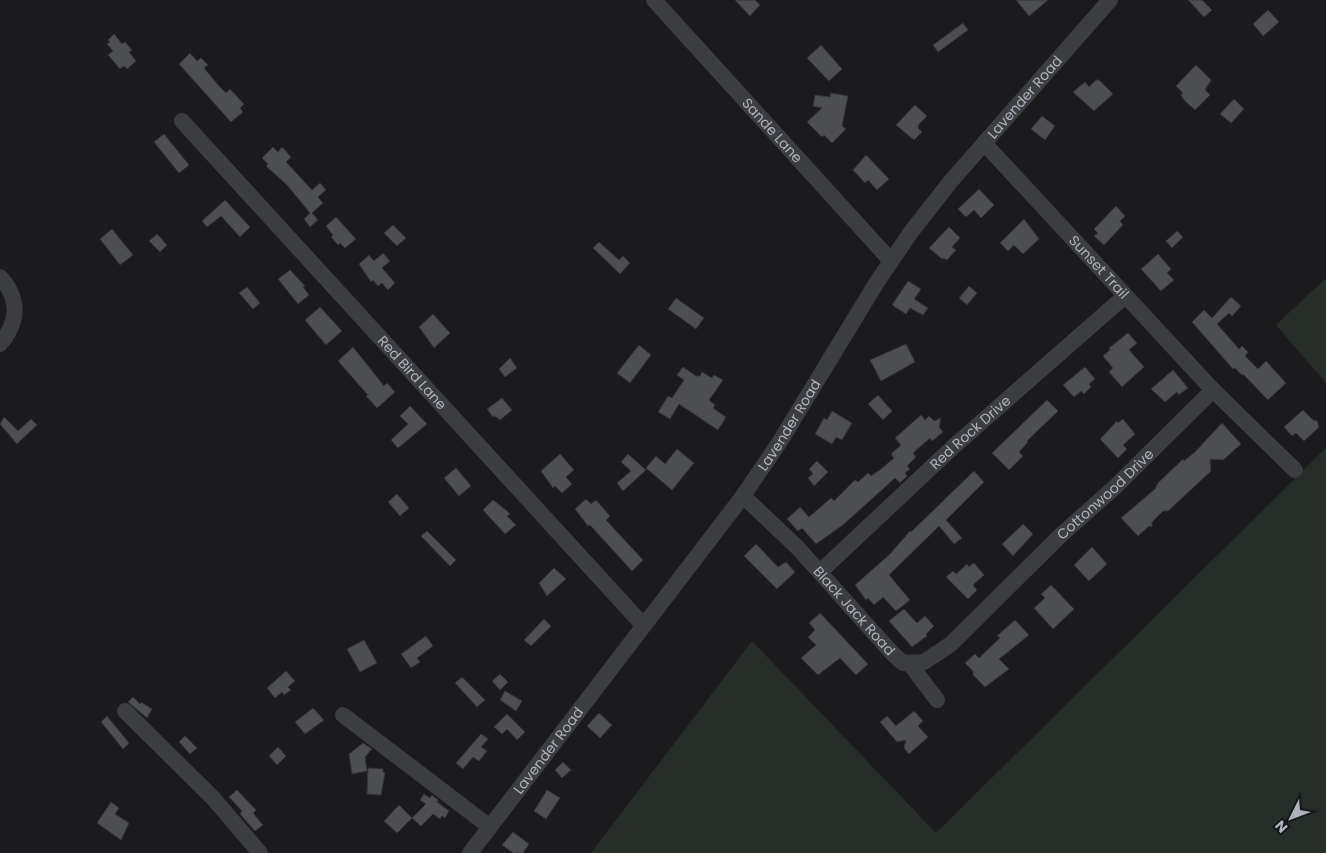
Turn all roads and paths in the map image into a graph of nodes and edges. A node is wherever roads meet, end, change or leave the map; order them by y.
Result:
1 (654, 0) edge
2 (1110, 0) edge
3 (182, 121) dead end
4 (984, 143) junction
5 (891, 261) junction
6 (0, 277) edge
7 (1125, 296) junction
8 (0, 344) edge
9 (1213, 390) junction
10 (1294, 470) dead end
11 (743, 496) junction
12 (820, 572) junction
13 (998, 599) joint
14 (643, 625) junction
15 (910, 664) junction
16 (938, 700) dead end
17 (125, 711) dead end
18 (343, 715) dead end
19 (490, 827) junction
20 (260, 853) edge
21 (470, 853) edge

1 - 5 street, Sande Lane
2 - 4 street, Lavender Road
3 - 14 street, Red Bird Lane
4 - 5 street, Lavender Road
4 - 7 street, Sunset Trail
5 - 11 street, Lavender Road
6 - 8 street
7 - 9 street, Sunset Trail
7 - 12 street, Red Rock Drive
9 - 10 street, Sunset Trail
9 - 13 street, Cottonwood Drive
11 - 12 street, Black Jack Road
11 - 14 street, Lavender Road
12 - 15 street, Black Jack Road
13 - 15 street, Black Jack Road
14 - 19 street, Lavender Road
15 - 16 street
17 - 20 street
18 - 19 street
19 - 21 street, Lavender Road

